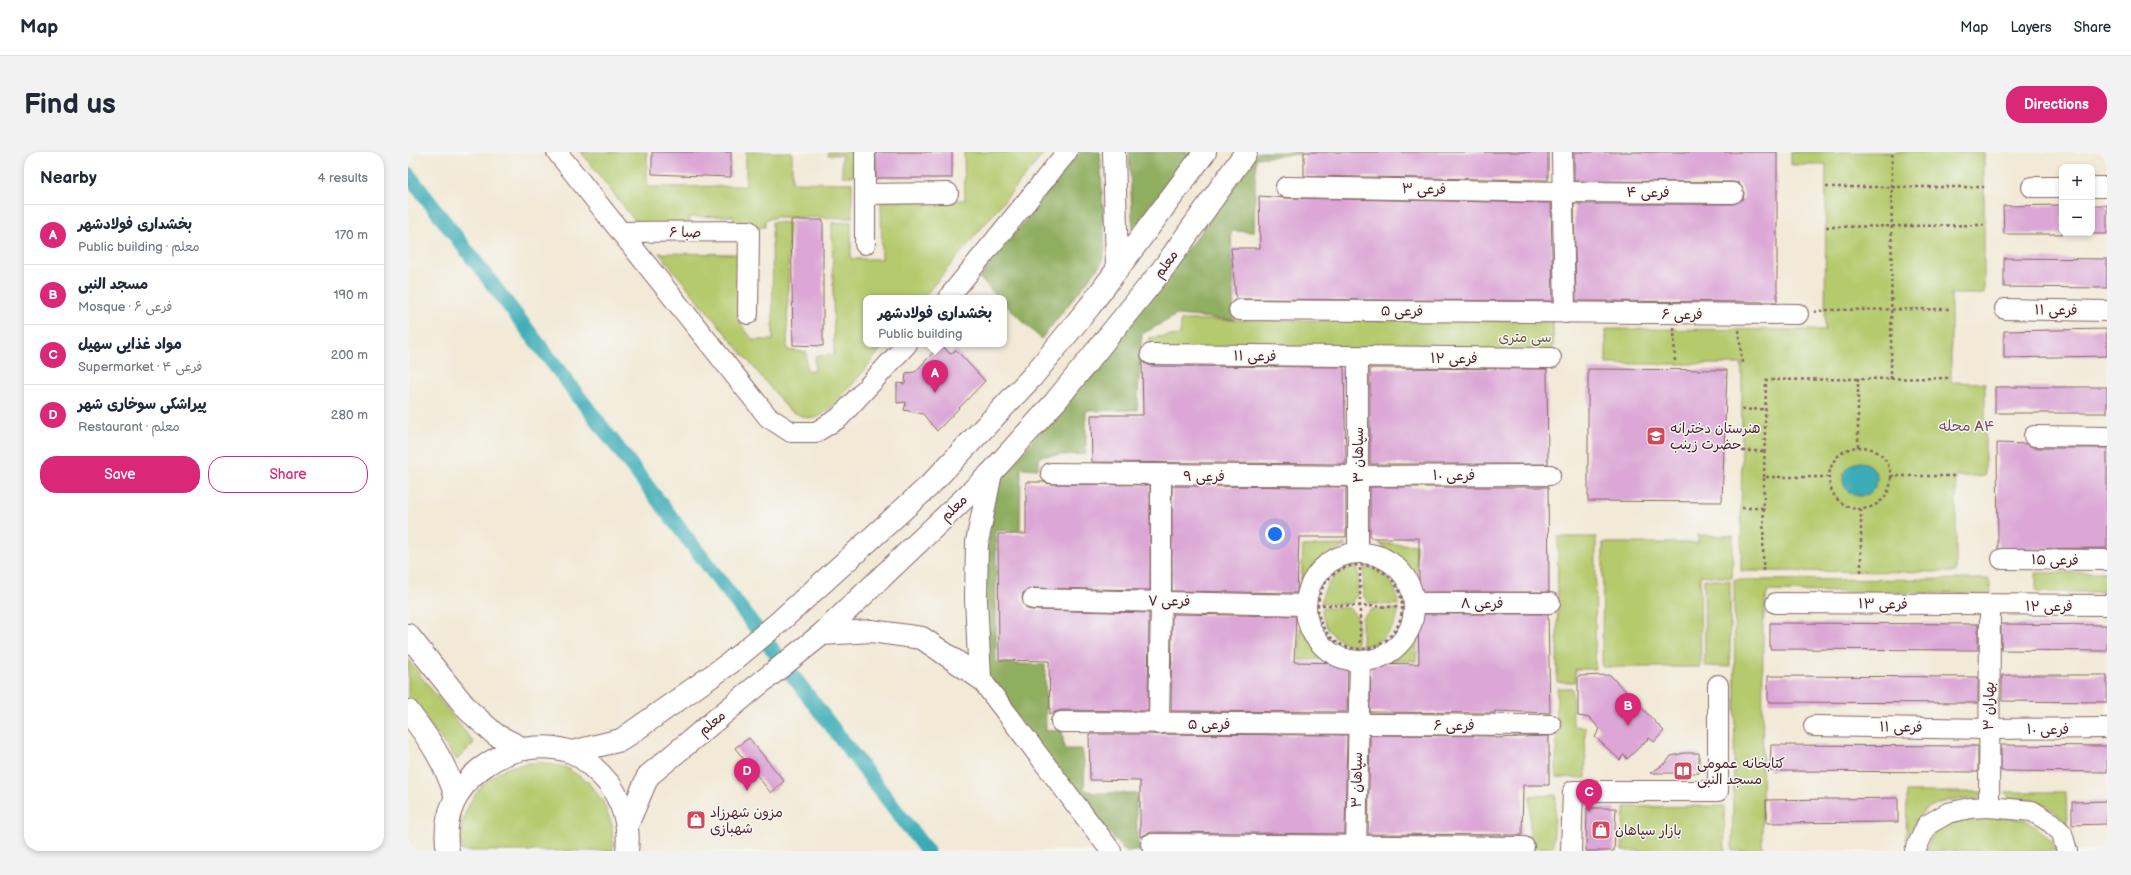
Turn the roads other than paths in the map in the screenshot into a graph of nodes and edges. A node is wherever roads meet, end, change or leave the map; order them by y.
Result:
1 (557, 152) edge
2 (865, 152) edge
3 (1067, 152) edge
4 (1114, 152) edge
5 (1204, 152) edge
6 (1246, 152) edge
7 (1562, 152) edge
8 (1286, 187) dead end
9 (2032, 187) dead end
10 (2059, 187) edge
11 (2095, 187) edge
12 (2107, 188) edge
13 (1563, 192) junction
14 (948, 193) dead end
15 (1734, 193) dead end
16 (865, 194) junction
17 (621, 232) junction
18 (865, 244) dead end
19 (1117, 268) junction
20 (950, 295) edge
21 (2005, 309) dead end
22 (1239, 310) dead end
23 (2107, 311) edge
24 (1565, 313) junction
25 (748, 314) dead end
26 (1798, 314) road end
27 (904, 347) edge
28 (1151, 354) dead end
29 (1358, 357) junction
30 (1551, 358) dead end
31 (1032, 377) junction
32 (1055, 402) junction
33 (2034, 436) dead end
34 (2107, 437) edge
35 (991, 473) junction
36 (1051, 473) dead end
37 (1550, 475) dead end
38 (1161, 476) junction
39 (1358, 476) junction
40 (1359, 559) junction
41 (2002, 559) dead end
42 (2107, 560) edge
43 (1033, 599) dead end
44 (1162, 601) junction
45 (1550, 602) dead end
46 (1776, 603) dead end
47 (1312, 605) junction
48 (1408, 605) junction
49 (2107, 605) edge
50 (1990, 606) junction
51 (822, 634) junction
52 (408, 635) edge
53 (1360, 655) junction
54 (980, 678) junction
55 (1718, 685) dead end
56 (408, 711) edge
57 (1061, 722) dead end
58 (1159, 724) junction
59 (1358, 725) junction
60 (1551, 725) dead end
61 (1814, 726) dead end
62 (2107, 728) edge
63 (1989, 729) junction
64 (524, 749) junction
65 (572, 752) junction
66 (456, 797) junction
67 (1989, 807) junction
68 (627, 825) junction
69 (1152, 844) dead end
70 (1524, 847) dead end
71 (446, 848) edge
72 (1356, 849) edge
73 (627, 851) edge
74 (1112, 851) edge
75 (1571, 851) edge
76 (1916, 851) edge
77 (2067, 851) edge

1 - 17 street
2 - 16 street
3 - 20 street
4 - 19 main road
5 - 19 main road
6 - 32 main road, معلم
7 - 13 street
8 - 13 street, فرعی ۳
9 - 10 street
11 - 12 street
13 - 15 street, فرعی ۴
13 - 24 street
14 - 16 street
16 - 18 street
17 - 25 street, صبا ۶
17 - 27 street
19 - 31 main road
21 - 23 street, فرعی ۱۱
22 - 24 street, فرعی ۵
24 - 26 street, فرعی ۶
28 - 29 street, فرعی ۱۱
29 - 30 street, فرعی ۱۲
29 - 39 street, سپاهان ۳
31 - 32 main road
31 - 65 main road
32 - 35 main road, معلم
33 - 34 street
35 - 51 main road, معلم
35 - 54 main road
36 - 38 street, فرعی ۹
37 - 39 street, فرعی ۱۰
38 - 39 street, فرعی ۹
38 - 44 street
39 - 40 street, سپاهان ۳
40 - 47 street
40 - 48 street
41 - 42 street, فرعی ۱۵
43 - 44 street, فرعی ۷
44 - 47 street, فرعی ۷
44 - 58 street
45 - 48 street, فرعی ۸
46 - 50 street, فرعی ۱۳
47 - 53 street
48 - 53 street
49 - 50 street, فرعی ۱۲
50 - 63 street, بهاران ۳
51 - 54 main road
51 - 68 main road, معلم
52 - 64 main road
53 - 59 street, سپاهان ۳
54 - 74 street
55 - 75 street
56 - 66 main road
57 - 58 street, فرعی ۵
58 - 59 street, فرعی ۵
59 - 60 street, فرعی ۶
59 - 72 street, سپاهان ۳
61 - 63 street, فرعی ۱۱
62 - 63 street, فرعی ۱۰
63 - 67 street, بهاران ۳
64 - 65 main road
64 - 66 main road
65 - 68 main road
66 - 71 main road
67 - 76 street
67 - 77 street
68 - 73 main road
69 - 72 street
70 - 72 street

